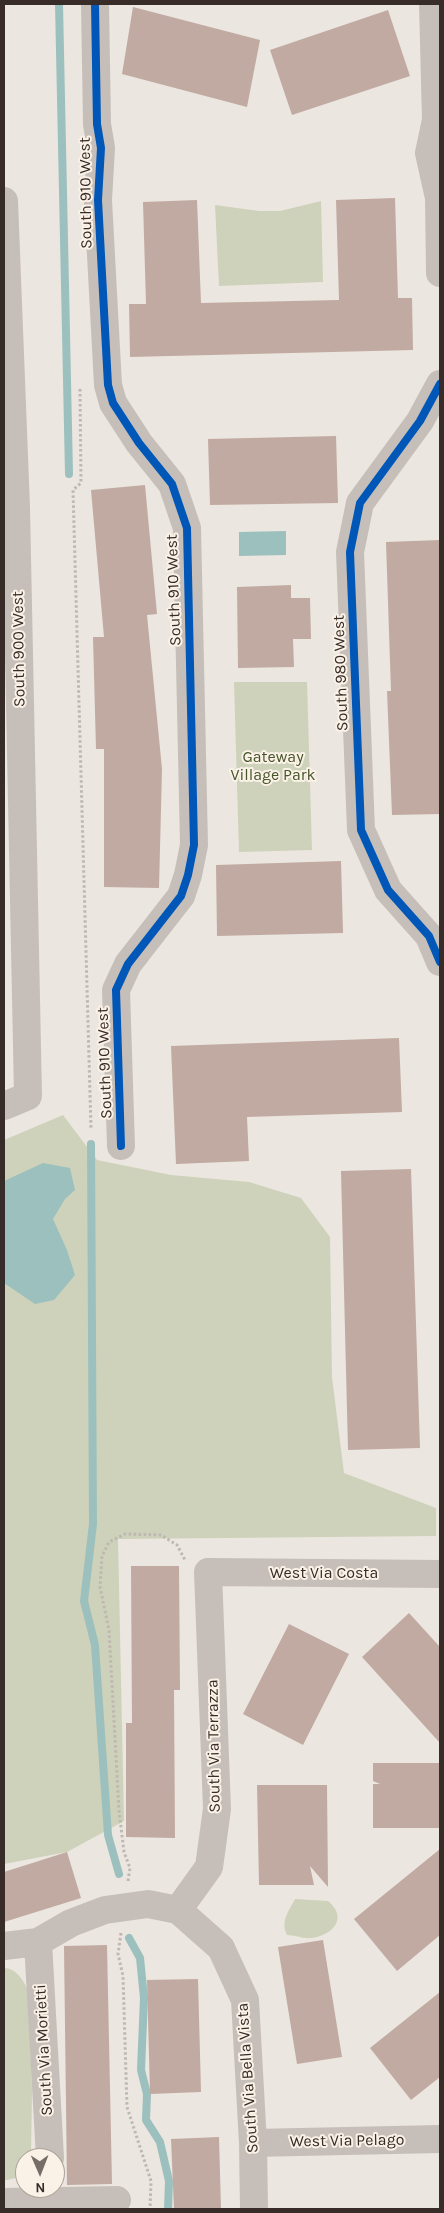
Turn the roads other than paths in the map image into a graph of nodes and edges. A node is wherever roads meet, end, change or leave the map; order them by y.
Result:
1 (95, 4) edge
2 (434, 4) edge
3 (4, 201) edge
4 (440, 273) edge
5 (440, 384) edge
6 (440, 962) edge
7 (16, 1102) edge
8 (122, 1146) dead end
9 (197, 1567) joint
10 (440, 1574) edge
11 (178, 1910) junction
12 (38, 1942) junction
13 (4, 1946) edge
14 (440, 2139) edge
15 (253, 2143) junction
16 (49, 2148) edge
17 (65, 2196) edge
18 (31, 2198) edge
19 (116, 2200) dead end
20 (4, 2202) edge
21 (254, 2209) edge

1 - 8 street, South 910 West
2 - 4 street
3 - 7 street, South 900 West
5 - 6 street, South 980 West
9 - 10 street, West Via Costa
9 - 11 street, South Via Terrazza
11 - 12 street
11 - 15 street, South Via Bella Vista
12 - 13 street
12 - 16 street, South Via Morietti
14 - 15 street, West Via Pelago
15 - 21 street, South Via Bella Vista
17 - 19 street
18 - 20 street

